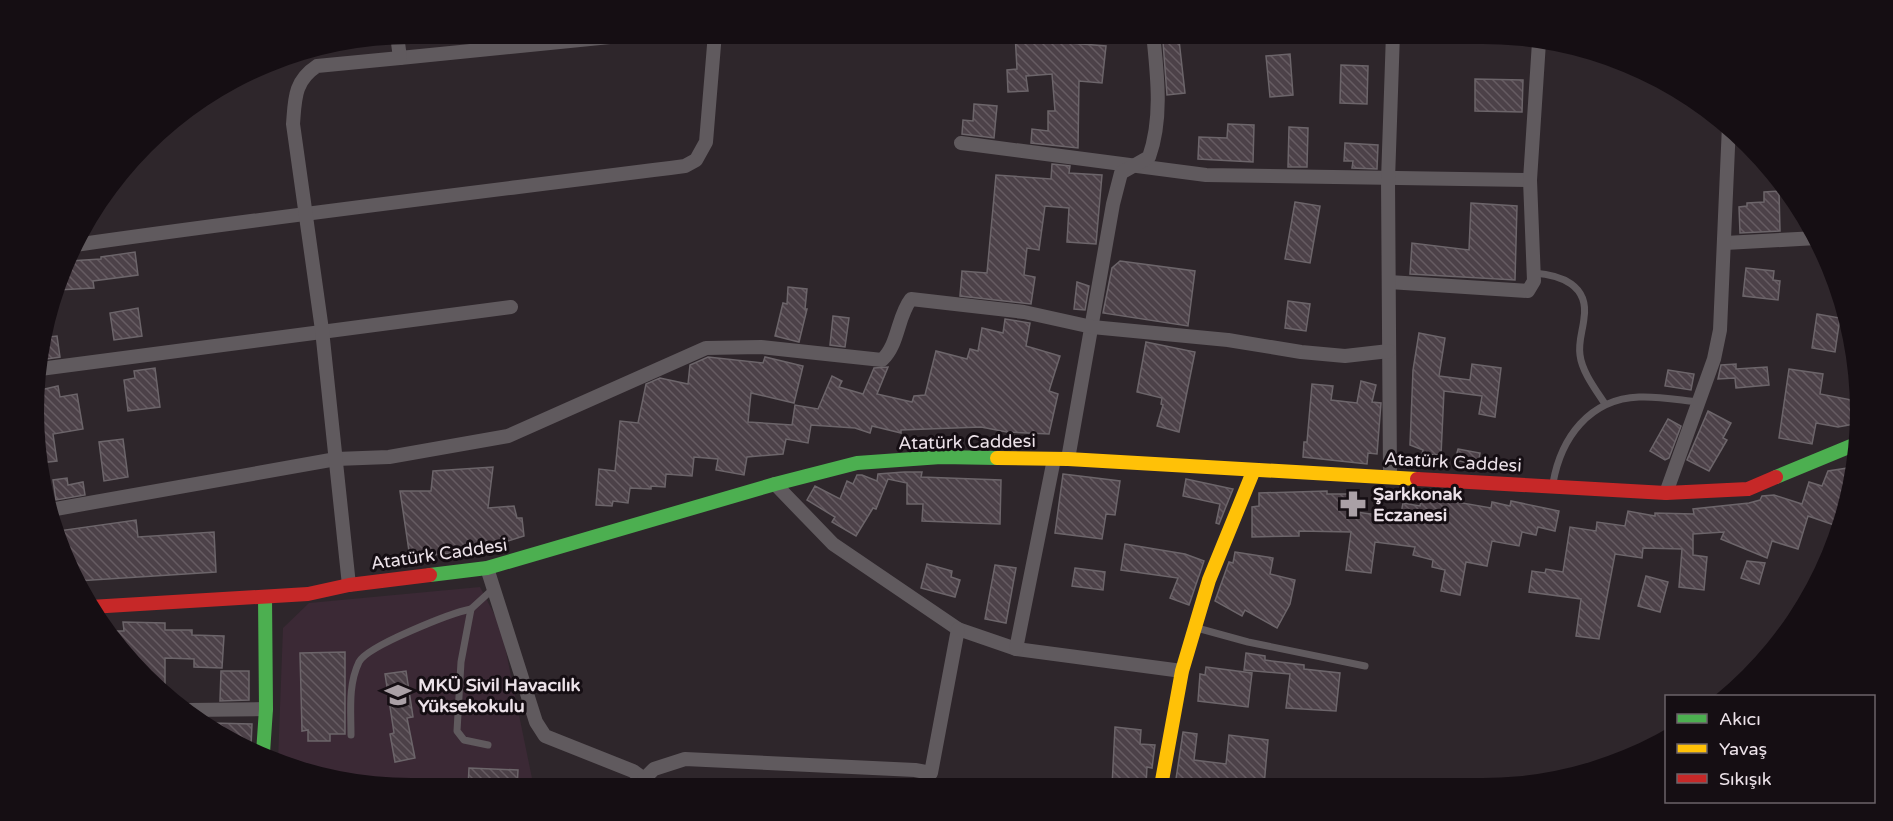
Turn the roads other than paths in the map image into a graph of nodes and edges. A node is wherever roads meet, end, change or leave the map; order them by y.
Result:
1 (398, 44) edge
2 (540, 44) edge
3 (714, 44) edge
4 (1154, 44) edge
5 (1393, 44) edge
6 (1539, 48) edge
7 (400, 58) junction
8 (1731, 142) edge
9 (961, 143) dead end
10 (1136, 165) junction
11 (1388, 180) junction
12 (1530, 180) junction
13 (304, 212) junction
14 (1807, 239) edge
15 (1725, 243) junction
16 (83, 244) edge
17 (1534, 273) junction
18 (1389, 282) junction
19 (511, 307) dead end
20 (1092, 327) junction
21 (322, 330) junction
22 (1389, 351) junction
23 (46, 368) edge
24 (1699, 402) junction
25 (1605, 404) junction
26 (1847, 448) edge
27 (336, 459) junction
28 (1061, 459) junction
29 (1253, 472) junction
30 (1390, 476) junction
31 (775, 484) junction
32 (1552, 486) junction
33 (1666, 493) junction
34 (57, 509) edge
35 (487, 568) junction
36 (349, 585) junction
37 (494, 588) junction
38 (265, 597) junction
39 (100, 606) edge
40 (471, 609) junction
41 (1195, 627) junction
42 (958, 629) junction
43 (1016, 649) junction
44 (1365, 666) dead end
45 (1182, 670) junction
46 (266, 709) junction
47 (198, 710) edge
48 (351, 735) dead end
49 (488, 745) dead end
50 (263, 747) edge
51 (637, 778) edge
52 (648, 778) edge
53 (927, 778) edge
54 (930, 778) edge
55 (1162, 778) edge

1 - 7 street
2 - 7 street
3 - 13 street
4 - 10 street
5 - 11 street
6 - 12 street
7 - 13 street
8 - 15 street
9 - 10 street
10 - 11 street
10 - 20 street
11 - 12 street
11 - 18 street
12 - 17 street
13 - 16 street
13 - 21 street
14 - 15 street
15 - 24 street
17 - 18 street
17 - 25 lane
18 - 22 street
19 - 21 street
20 - 22 street
20 - 27 street
20 - 28 street
21 - 23 street
21 - 27 street
22 - 30 street
24 - 25 lane
24 - 33 street
25 - 32 lane
26 - 33 main road, Atatürk Caddesi
27 - 34 street
27 - 36 street
28 - 29 main road, Atatürk Caddesi
28 - 31 main road, Atatürk Caddesi
28 - 43 street
29 - 30 main road, Atatürk Caddesi
29 - 41 main road
30 - 32 main road, Atatürk Caddesi
31 - 35 main road, Atatürk Caddesi
31 - 42 street
32 - 33 main road, Atatürk Caddesi
35 - 36 main road, Atatürk Caddesi
35 - 37 street
36 - 38 main road, Atatürk Caddesi
37 - 40 lane
37 - 51 street
38 - 39 main road, Atatürk Caddesi
38 - 46 main road
40 - 48 lane
40 - 49 lane
41 - 44 lane
41 - 45 main road
42 - 43 street
42 - 54 street
43 - 45 street
45 - 55 main road
46 - 47 street
46 - 50 main road
52 - 53 street

